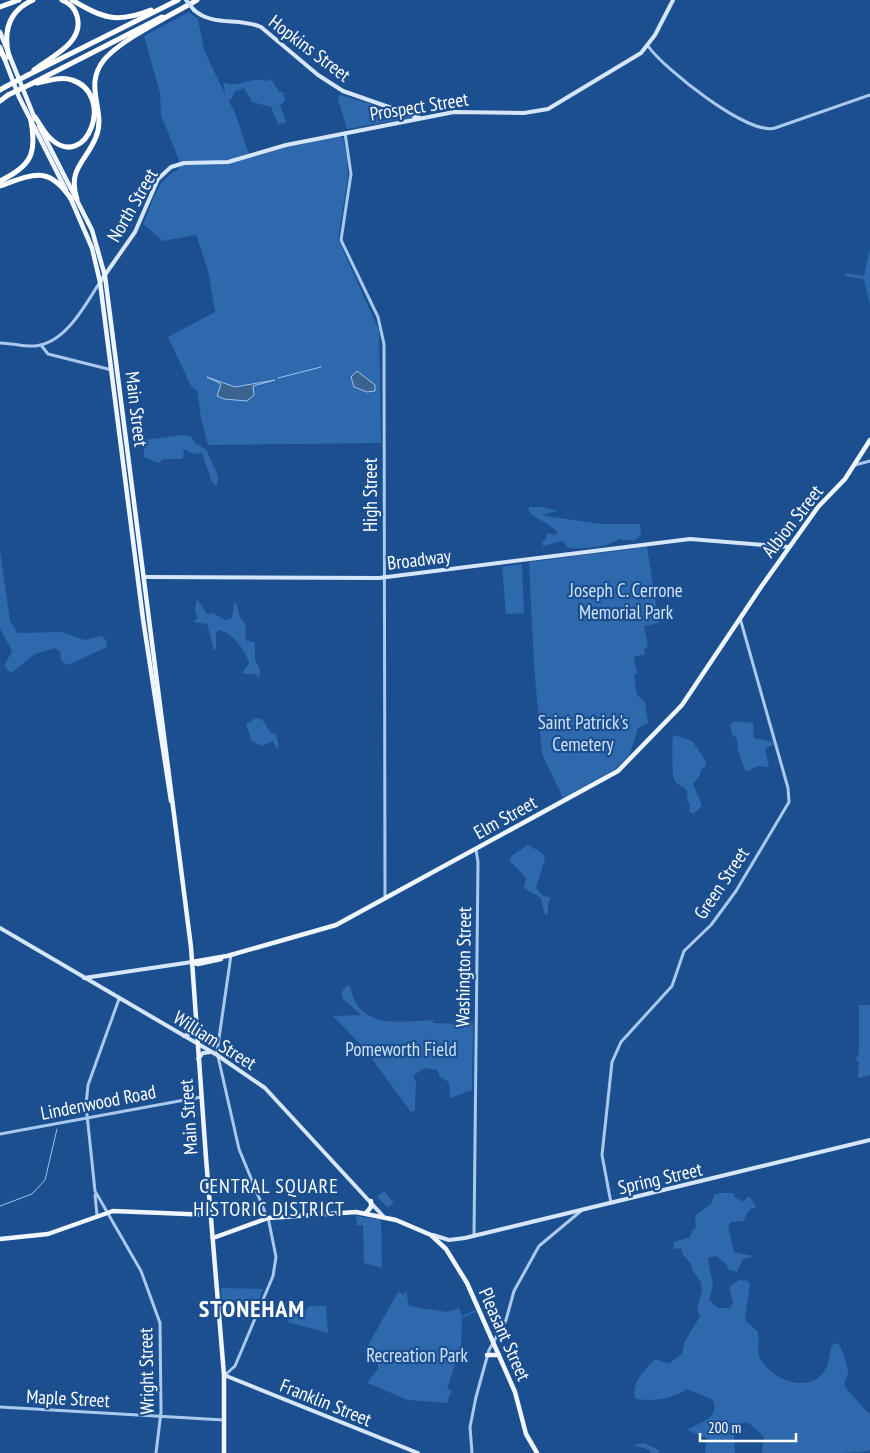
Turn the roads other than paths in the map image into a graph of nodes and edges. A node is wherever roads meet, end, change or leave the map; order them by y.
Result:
1 (19, 0) edge
2 (33, 0) edge
3 (62, 0) edge
4 (72, 0) edge
5 (176, 0) edge
6 (186, 0) edge
7 (196, 0) edge
8 (673, 0) edge
9 (0, 7) edge
10 (0, 32) edge
11 (648, 46) junction
12 (0, 48) edge
13 (7, 58) junction
14 (28, 75) junction
15 (32, 84) junction
16 (2, 88) edge
17 (870, 95) edge
18 (0, 100) edge
19 (421, 118) junction
20 (32, 119) junction
21 (345, 133) junction
22 (246, 156) joint
23 (0, 181) edge
24 (0, 186) edge
25 (71, 199) junction
26 (77, 199) junction
27 (104, 276) junction
28 (100, 282) junction
29 (91, 296) junction
30 (103, 301) junction
31 (0, 343) edge
32 (41, 345) junction
33 (112, 370) junction
34 (870, 440) edge
35 (870, 461) edge
36 (855, 465) junction
37 (789, 547) junction
38 (144, 577) junction
39 (384, 577) junction
40 (739, 620) junction
41 (154, 695) junction
42 (160, 698) junction
43 (161, 746) junction
44 (167, 748) junction
45 (173, 810) junction
46 (476, 850) junction
47 (385, 899) junction
48 (0, 928) edge
49 (229, 955) junction
50 (192, 962) junction
51 (84, 978) junction
52 (119, 999) junction
53 (196, 1024) junction
54 (184, 1036) junction
55 (197, 1044) junction
56 (215, 1054) junction
57 (198, 1059) junction
58 (201, 1097) junction
59 (87, 1118) junction
60 (0, 1134) edge
61 (870, 1140) edge
62 (95, 1192) junction
63 (371, 1201) junction
64 (611, 1203) junction
65 (581, 1210) junction
66 (106, 1212) junction
67 (366, 1213) junction
68 (97, 1215) junction
69 (211, 1215) junction
70 (383, 1216) junction
71 (268, 1218) junction
72 (431, 1234) junction
73 (474, 1236) junction
74 (213, 1238) junction
75 (0, 1239) edge
76 (445, 1239) joint
77 (456, 1240) junction
78 (446, 1249) junction
79 (492, 1341) junction
80 (487, 1355) junction
81 (498, 1355) junction
82 (224, 1375) junction
83 (0, 1407) edge
84 (161, 1416) junction
85 (224, 1420) junction
86 (156, 1453) edge
87 (224, 1453) edge
88 (418, 1453) edge
89 (472, 1453) edge
90 (537, 1453) edge

1 - 9 highway
2 - 13 highway
3 - 14 highway
4 - 5 highway
5 - 14 highway
6 - 19 main road, Hopkins Street, bridge
7 - 15 highway
7 - 26 highway
8 - 11 main road, Prospect Street
10 - 13 main road, Main Street
11 - 17 street
11 - 19 main road, Prospect Street
12 - 13 highway
13 - 20 main road, Main Street
14 - 16 highway, bridge
15 - 18 highway, bridge
15 - 20 highway
19 - 21 main road, Prospect Street
20 - 23 highway
20 - 25 main road, Main Street
20 - 26 main road, Main Street
21 - 22 main road, Prospect Street
21 - 39 street, High Street
22 - 27 main road, North Street
24 - 25 highway
25 - 28 main road, Main Street
26 - 27 main road, Main Street
27 - 28 main road, North Street
27 - 38 main road, Main Street
28 - 29 street, North Street
28 - 30 main road, Main Street
29 - 30 street
29 - 32 street, North Street
30 - 33 main road, Main Street
31 - 32 street
32 - 33 street
33 - 41 main road, Main Street
34 - 36 main road, Albion Street
35 - 36 street
36 - 37 main road, Albion Street
37 - 39 main road, Broadway
37 - 40 main road, Albion Street
38 - 39 main road, Broadway
38 - 42 main road, Main Street
39 - 47 street, High Street
40 - 46 main road, Elm Street
40 - 64 street, Green Street
41 - 42 main road
41 - 43 main road, Main Street
42 - 44 main road, Main Street
43 - 44 main road
43 - 45 main road, Main Street
44 - 45 main road, Main Street
45 - 50 main road, Main Street
46 - 47 main road, Elm Street
46 - 73 street, Washington Street
47 - 49 main road, Elm Street
48 - 51 main road, William Street
49 - 50 main road, Elm Street
49 - 56 street
50 - 51 main road, Elm Street
50 - 53 main road, Main Street
51 - 52 main road, William Street
52 - 54 main road, William Street
52 - 59 street
53 - 54 main road
53 - 55 main road, Main Street
54 - 55 main road, William Street
55 - 56 main road, William Street
55 - 57 main road, Main Street
56 - 57 main road
56 - 63 main road, William Street
56 - 71 street
57 - 58 main road, Main Street
58 - 59 street, Lindenwood Road
58 - 69 main road, Main Street
59 - 60 street, Lindenwood Road
59 - 62 street
61 - 64 main road, Spring Street
62 - 66 street, Wright Street
62 - 68 street
63 - 67 main road
63 - 70 main road, William Street
64 - 65 main road, Spring Street
65 - 73 main road, Spring Street
65 - 79 street
66 - 68 main road
66 - 69 main road
66 - 84 street, Wright Street
67 - 70 main road, Pleasant Street
67 - 71 main road, Pleasant Street
68 - 75 main road
69 - 74 main road, Main Street
70 - 72 main road, Pleasant Street
71 - 74 main road, Pleasant Street
71 - 82 street
72 - 76 main road, Pleasant Street
72 - 78 main road, Pleasant Street
73 - 77 main road, Spring Street
74 - 82 main road, Main Street
76 - 77 main road, Spring Street
77 - 78 main road, Spring Street
78 - 79 main road, Pleasant Street
79 - 80 street
79 - 81 main road, Pleasant Street
80 - 81 main road
80 - 89 street
81 - 90 main road, Pleasant Street
82 - 85 main road, Main Street
82 - 88 main road, Franklin Street
83 - 84 street, Maple Street
84 - 85 street, Maple Street
84 - 86 street, Wright Street
85 - 87 main road, Main Street

